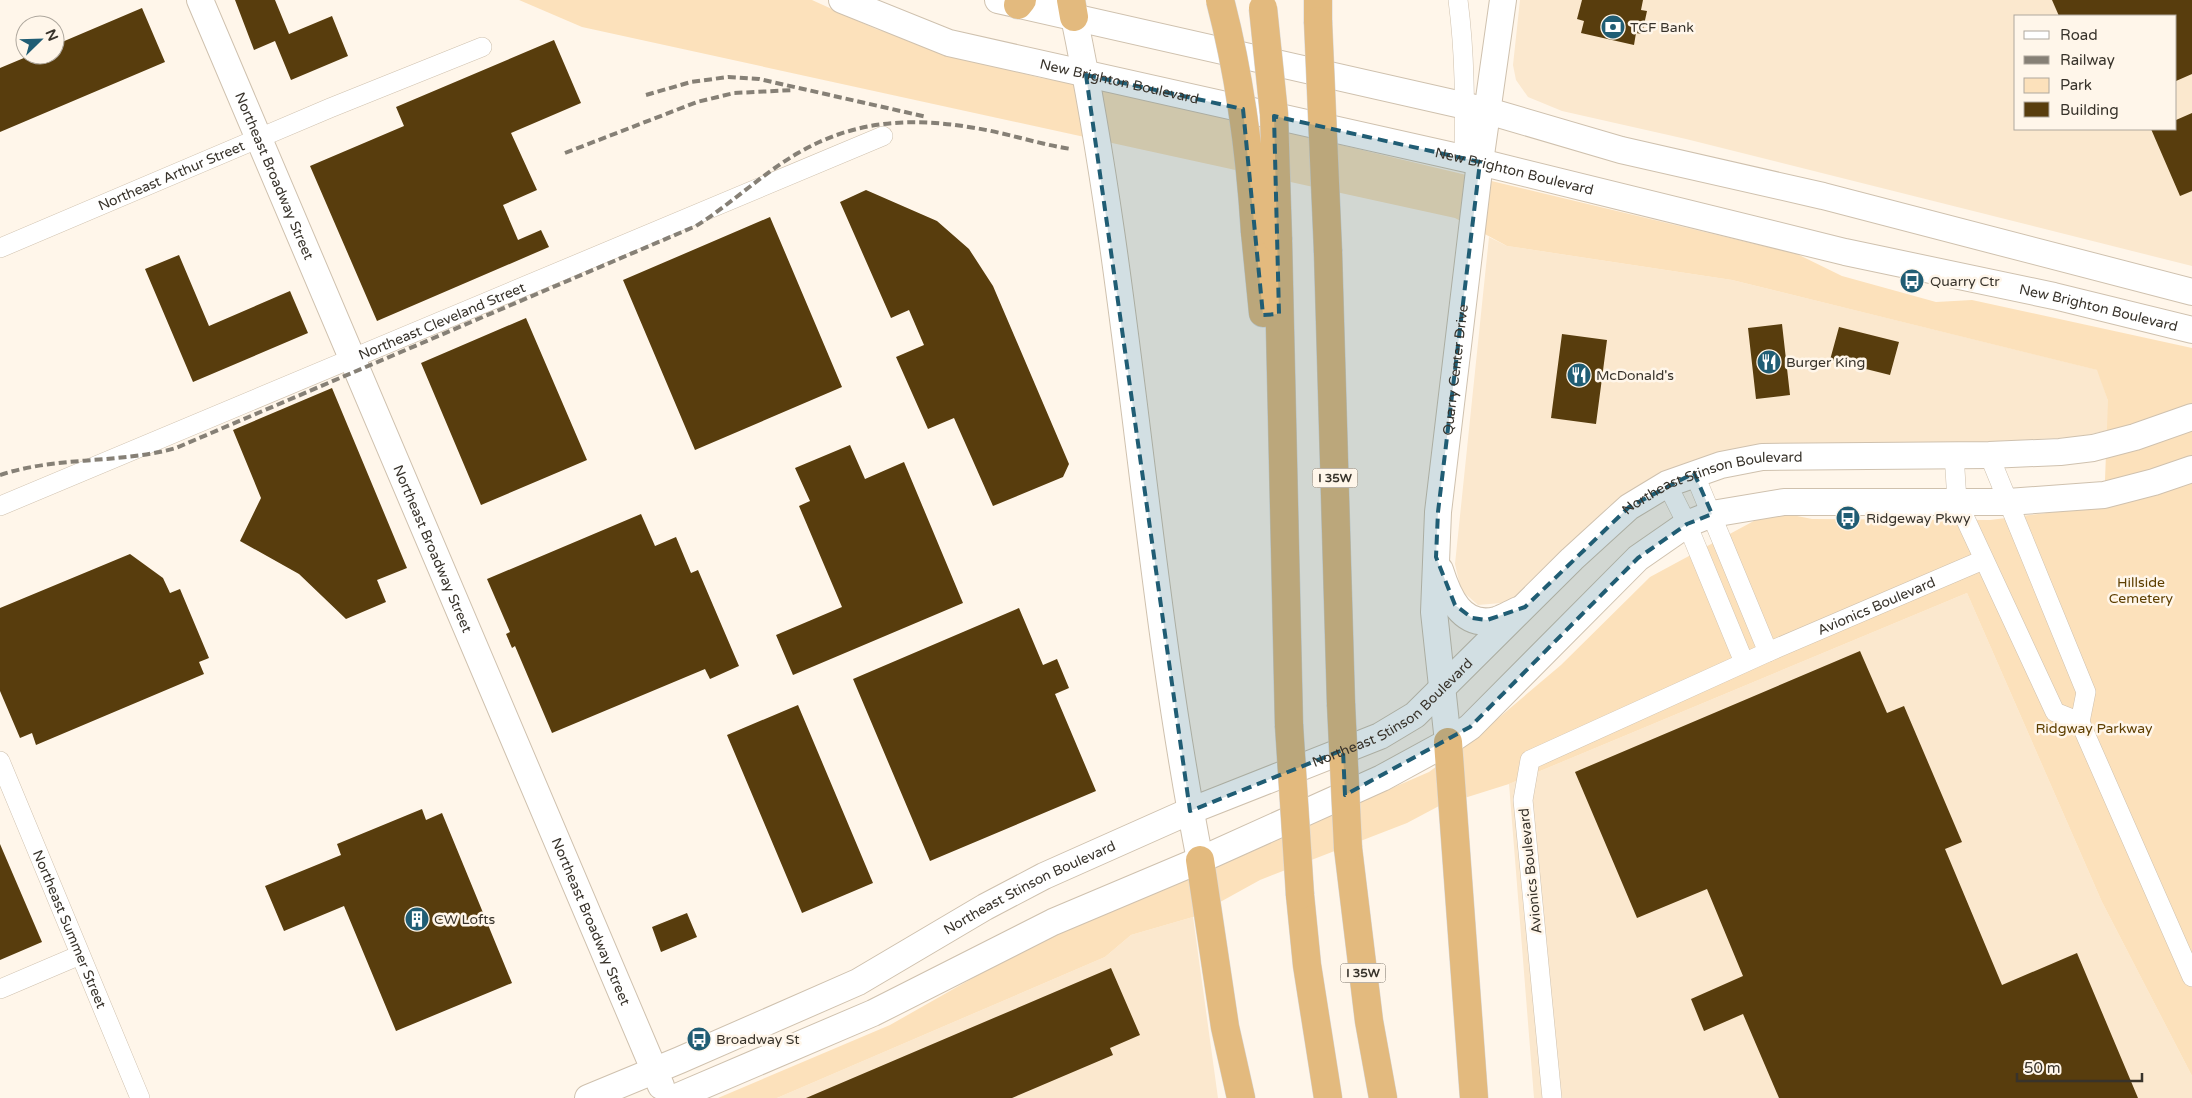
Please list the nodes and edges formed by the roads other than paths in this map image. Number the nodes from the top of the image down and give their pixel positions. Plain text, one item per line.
1 (200, 0) edge
2 (842, 0) edge
3 (1220, 0) edge
4 (1458, 0) edge
5 (1503, 0) edge
6 (1013, 2) edge
7 (1262, 4) edge
8 (1072, 9) edge
9 (1318, 10) edge
10 (482, 47) dead end
11 (1086, 75) junction
12 (1477, 109) junction
13 (883, 136) dead end
14 (259, 140) junction
15 (1472, 160) junction
16 (1267, 236) junction
17 (0, 248) edge
18 (2192, 292) edge
19 (2192, 330) edge
20 (351, 358) junction
21 (2192, 417) edge
22 (1954, 454) junction
23 (1988, 455) junction
24 (2192, 469) edge
25 (1694, 473) junction
26 (1667, 484) junction
27 (1957, 501) junction
28 (2008, 502) junction
29 (0, 506) edge
30 (1712, 514) junction
31 (1687, 524) junction
32 (1436, 557) junction
33 (1983, 560) junction
34 (1525, 607) junction
35 (1768, 652) junction
36 (1744, 662) junction
37 (1443, 690) junction
38 (2080, 722) junction
39 (1448, 742) junction
40 (0, 761) edge
41 (1190, 811) junction
42 (1200, 860) junction
43 (80, 955) junction
44 (2192, 977) edge
45 (0, 989) edge
46 (654, 1070) junction
47 (140, 1098) edge
48 (588, 1098) edge
49 (667, 1098) edge
50 (674, 1098) edge
51 (1241, 1098) edge
52 (1328, 1098) edge
53 (1383, 1098) edge
54 (1474, 1098) edge
55 (1552, 1098) edge

1 - 14 main road, Northeast Broadway Street
2 - 11 main road, New Brighton Boulevard
3 - 16 highway, bridge
4 - 12 street, Quarry Center Drive
5 - 12 main road, Quarry Center Drive
6 - 8 main road
7 - 16 highway, bridge
8 - 11 main road
8 - 12 main road
9 - 53 highway, I 35W, bridge
10 - 14 street, Northeast Arthur Street
11 - 15 main road, New Brighton Boulevard
11 - 41 main road
12 - 15 main road, Quarry Center Drive
12 - 18 main road
13 - 20 street, Northeast Cleveland Street
14 - 17 street, Northeast Arthur Street
14 - 20 main road, Northeast Broadway Street
15 - 19 main road, New Brighton Boulevard
15 - 32 main road, Quarry Center Drive
16 - 52 highway, bridge
20 - 29 street, Northeast Cleveland Street
20 - 46 main road, Northeast Broadway Street
21 - 23 main road, Northeast Stinson Boulevard
22 - 23 main road, Northeast Stinson Boulevard
22 - 25 main road, Northeast Stinson Boulevard
22 - 27 street
23 - 28 street
24 - 28 main road, Northeast Stinson Boulevard
25 - 26 main road, Northeast Stinson Boulevard
25 - 30 street
26 - 31 street
26 - 34 main road, Northeast Stinson Boulevard
27 - 28 main road, Northeast Stinson Boulevard
27 - 30 main road, Northeast Stinson Boulevard
27 - 33 street
28 - 38 street
30 - 31 main road, Northeast Stinson Boulevard
30 - 35 street
31 - 36 street
31 - 39 main road, Northeast Stinson Boulevard
32 - 34 main road
32 - 37 main road, Quarry Center Drive
33 - 35 street, Avionics Boulevard
33 - 38 street
34 - 37 main road, Northeast Stinson Boulevard
35 - 36 street, Avionics Boulevard
36 - 55 street, Avionics Boulevard
37 - 39 main road, Quarry Center Drive
37 - 41 main road, Northeast Stinson Boulevard
38 - 44 street
39 - 42 main road, Northeast Stinson Boulevard
39 - 54 highway
40 - 43 street, Northeast Summer Street
41 - 42 main road
41 - 46 main road, Northeast Stinson Boulevard
42 - 50 main road, Northeast Stinson Boulevard
42 - 51 highway
43 - 45 street
43 - 47 street, Northeast Summer Street
46 - 48 main road, Northeast Stinson Boulevard
46 - 49 main road, Northeast Broadway Street

